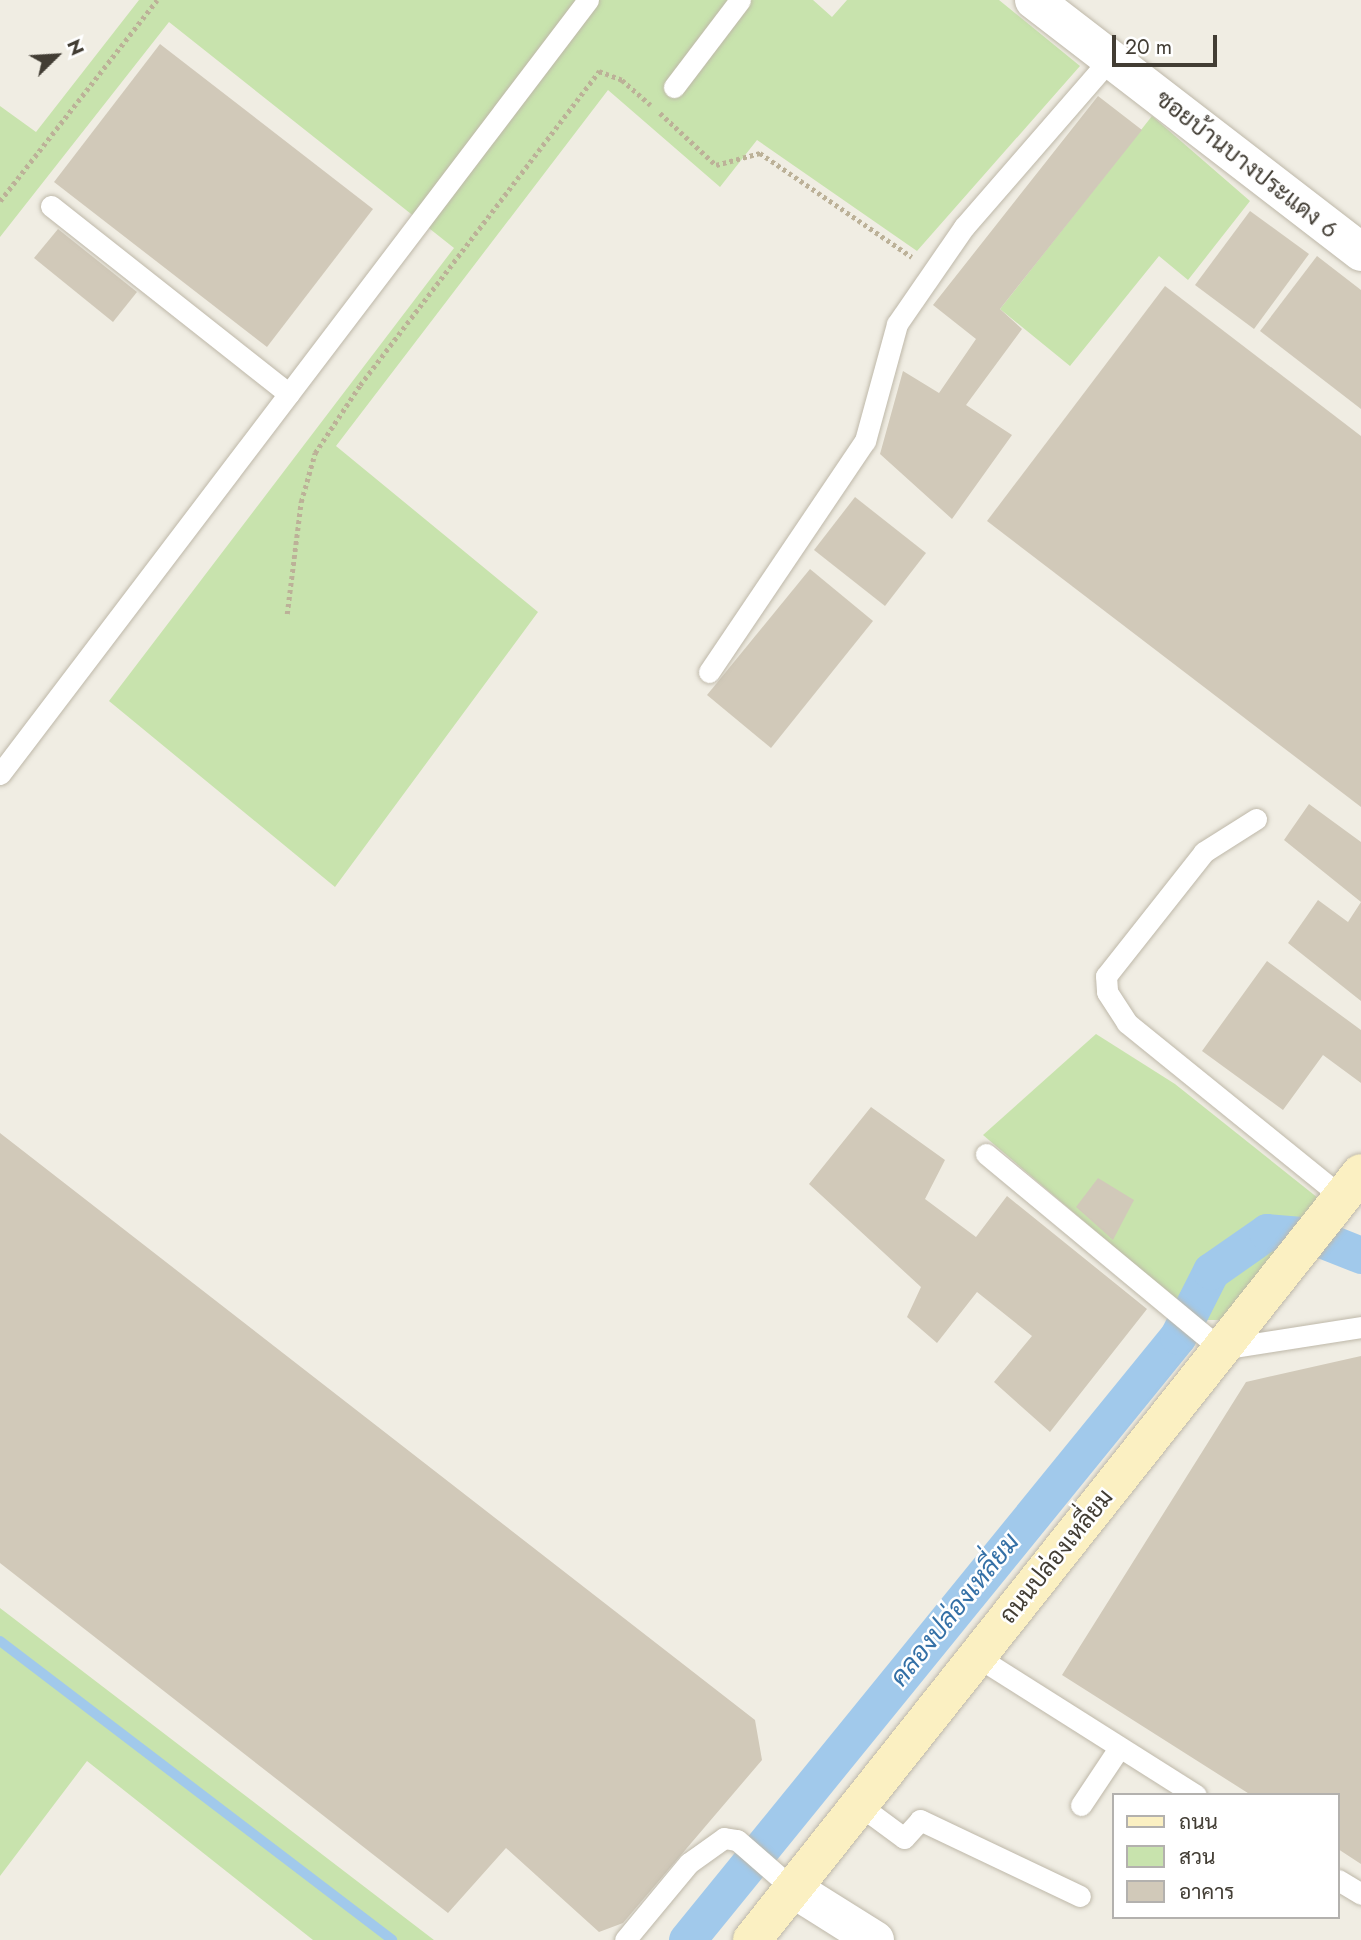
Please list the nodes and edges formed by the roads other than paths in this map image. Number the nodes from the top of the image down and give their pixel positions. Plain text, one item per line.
1 (588, 0) edge
2 (740, 0) edge
3 (1034, 0) edge
4 (1110, 59) junction
5 (674, 87) dead end
6 (51, 206) dead end
7 (1361, 251) edge
8 (289, 394) junction
9 (709, 672) dead end
10 (0, 774) edge
11 (1256, 819) dead end
12 (986, 1154) dead end
13 (1344, 1195) edge
14 (1361, 1327) edge
15 (1209, 1339) junction
16 (976, 1656) junction
17 (1119, 1748) junction
18 (1193, 1793) edge
19 (858, 1804) junction
20 (1081, 1805) dead end
21 (779, 1876) junction
22 (1340, 1881) edge
23 (1361, 1894) edge
24 (1080, 1896) dead end
25 (625, 1940) edge
26 (752, 1940) edge
27 (875, 1940) edge

1 - 8 lane
2 - 5 lane
3 - 4 street, ซอยบ้านบางประแดง 6
4 - 7 street, ซอยบ้านบางประแดง 6
4 - 9 lane
6 - 8 lane
8 - 10 lane
11 - 13 lane
12 - 15 lane
13 - 15 street, ถนนปล่องเหลี่ยม
14 - 15 lane
15 - 16 street, ถนนปล่องเหลี่ยม
16 - 17 lane
16 - 19 street, ถนนปล่องเหลี่ยม
17 - 18 lane
17 - 20 lane
19 - 21 street, ถนนปล่องเหลี่ยม
19 - 24 lane
21 - 25 lane
21 - 26 street, ถนนปล่องเหลี่ยม
21 - 27 street
22 - 23 lane

